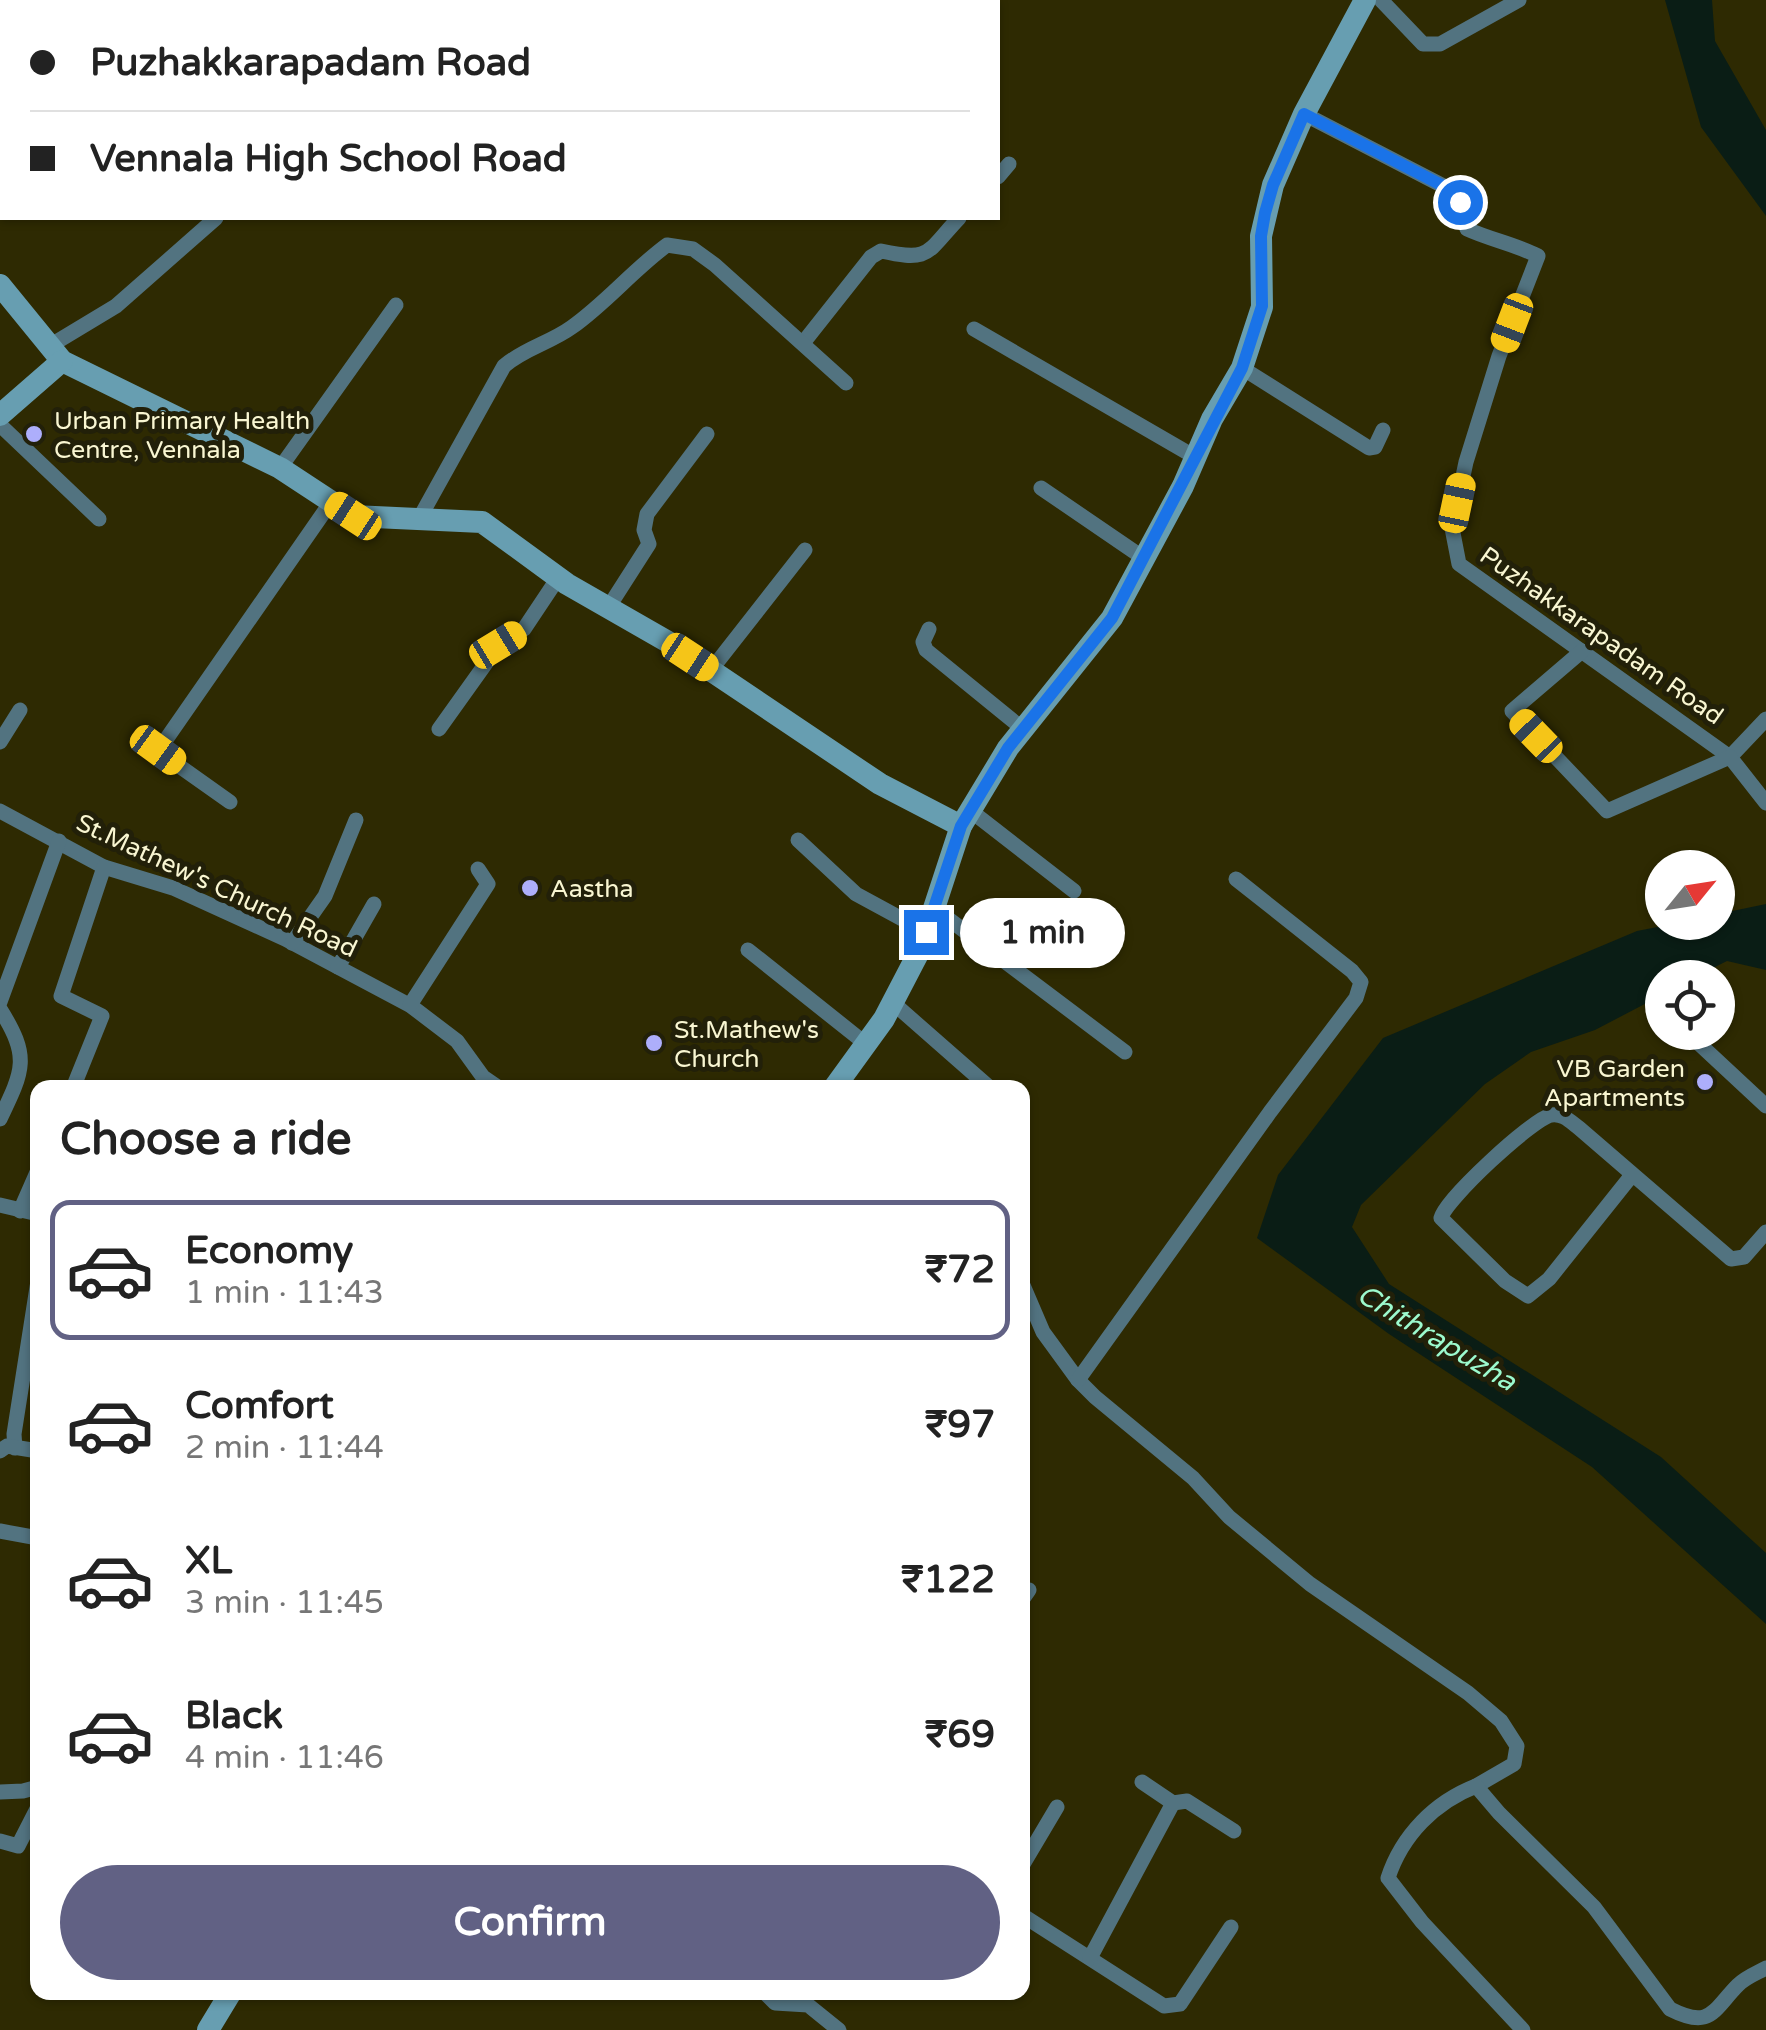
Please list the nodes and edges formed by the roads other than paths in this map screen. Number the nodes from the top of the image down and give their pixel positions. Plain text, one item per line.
1 (1365, 0) edge
2 (1381, 0) edge
3 (1518, 0) edge
4 (1304, 114) junction
5 (211, 220) edge
6 (957, 220) edge
7 (0, 285) edge
8 (396, 306) dead end
9 (974, 330) dead end
10 (803, 344) junction
11 (55, 354) junction
12 (1242, 368) junction
13 (846, 383) dead end
14 (0, 415) edge
15 (0, 424) edge
16 (1383, 430) dead end
17 (707, 434) dead end
18 (1195, 458) junction
19 (280, 468) junction
20 (1041, 488) dead end
21 (331, 502) junction
22 (99, 519) dead end
23 (418, 520) junction
24 (805, 550) dead end
25 (1142, 557) junction
26 (558, 578) junction
27 (608, 608) junction
28 (928, 628) dead end
29 (1582, 651) junction
30 (711, 670) junction
31 (20, 710) dead end
32 (1766, 720) edge
33 (439, 729) dead end
34 (1023, 729) junction
35 (0, 742) edge
36 (1730, 757) junction
37 (230, 802) dead end
38 (1766, 804) edge
39 (0, 811) edge
40 (966, 818) junction
41 (356, 820) dead end
42 (798, 840) dead end
43 (60, 841) junction
44 (104, 868) junction
45 (478, 869) dead end
46 (1236, 879) dead end
47 (1074, 891) dead end
48 (374, 904) dead end
49 (934, 908) junction
50 (926, 932) junction
51 (292, 942) junction
52 (748, 950) dead end
53 (338, 967) junction
54 (892, 1002) junction
55 (410, 1005) junction
56 (0, 1006) edge
57 (866, 1044) junction
58 (1706, 1050) edge
59 (1125, 1052) dead end
60 (76, 1080) edge
61 (487, 1080) edge
62 (840, 1080) edge
63 (981, 1080) edge
64 (1766, 1106) edge
65 (0, 1118) edge
66 (1632, 1176) junction
67 (30, 1188) edge
68 (0, 1205) edge
69 (20, 1211) junction
70 (30, 1213) edge
71 (1766, 1232) edge
72 (1030, 1302) edge
73 (30, 1332) edge
74 (1078, 1380) junction
75 (8, 1450) edge
76 (0, 1531) edge
77 (30, 1537) edge
78 (1142, 1782) dead end
79 (1476, 1786) junction
80 (30, 1789) edge
81 (0, 1792) edge
82 (1172, 1804) junction
83 (1056, 1807) dead end
84 (30, 1823) edge
85 (1234, 1831) dead end
86 (0, 1841) edge
87 (1030, 1852) edge
88 (1030, 1919) edge
89 (1231, 1927) dead end
90 (1090, 1958) junction
91 (1766, 1968) edge
92 (226, 2000) edge
93 (789, 2000) edge
94 (208, 2030) edge
95 (839, 2030) edge
96 (1523, 2030) edge

1 - 4 main road
2 - 3 street
4 - 12 main road
4 - 29 street, Puzhakkarapadam Road
5 - 11 street
6 - 10 street
7 - 11 main road
8 - 19 street
9 - 18 street
10 - 13 street
10 - 23 street
11 - 14 main road
11 - 19 main road
12 - 16 street
12 - 18 main road
15 - 22 street
17 - 27 street
18 - 25 main road
19 - 21 main road
20 - 25 street
21 - 23 main road
21 - 37 street
23 - 26 main road
24 - 30 street
25 - 34 main road
26 - 27 main road
26 - 33 street
27 - 30 main road
28 - 34 street
29 - 36 street, Puzhakkarapadam Road
29 - 36 street
30 - 40 main road
31 - 35 street
32 - 36 street, Puzhakkarapadam Road
34 - 40 main road
36 - 38 street
39 - 43 street, St.Mathew's Church Road
40 - 47 street
40 - 49 main road
41 - 51 street
42 - 50 street
43 - 44 street, St.Mathew's Church Road
43 - 56 street
44 - 51 street, St.Mathew's Church Road
44 - 60 street
45 - 55 street
46 - 74 street
48 - 53 street
49 - 50 main road
49 - 59 street
50 - 54 main road
51 - 53 street, St.Mathew's Church Road
52 - 57 street
53 - 55 street, St.Mathew's Church Road
54 - 57 main road
54 - 63 street
55 - 61 street, St.Mathew's Church Road
56 - 65 street
57 - 62 main road
58 - 64 street
66 - 66 street
66 - 71 street
67 - 69 street
68 - 69 street
69 - 70 street
72 - 74 street
73 - 75 street
74 - 79 street
76 - 77 street
78 - 82 street
79 - 91 street
79 - 96 street
80 - 81 street
82 - 85 street
82 - 90 street
83 - 87 street
84 - 86 street
88 - 90 street
89 - 90 street
92 - 94 main road
93 - 95 street

